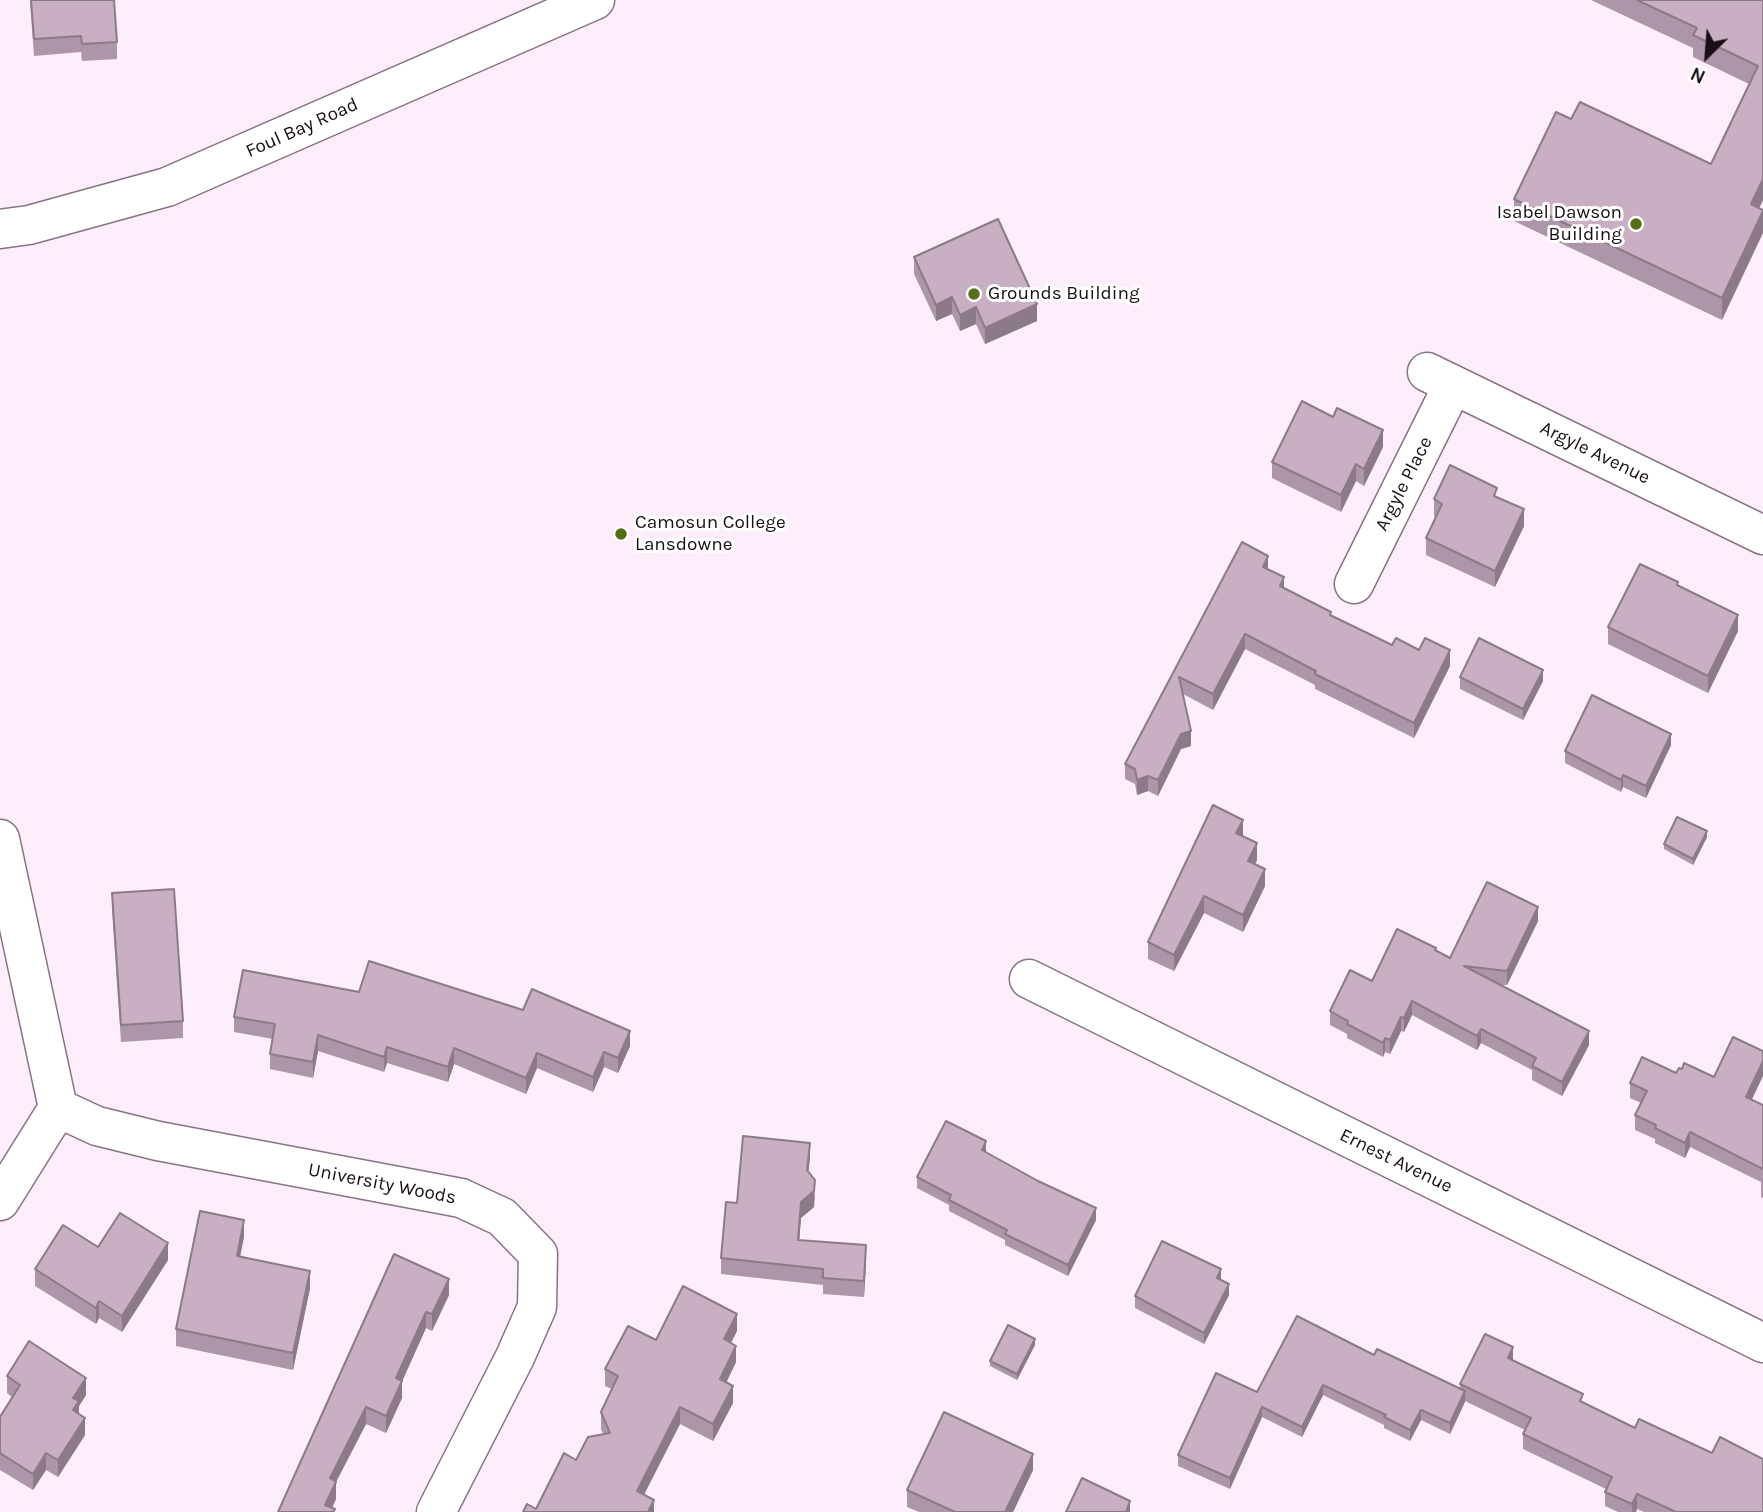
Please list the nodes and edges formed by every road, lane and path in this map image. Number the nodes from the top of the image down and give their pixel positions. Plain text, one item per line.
1 (595, 0) edge
2 (0, 229) edge
3 (1440, 379) joint
4 (1763, 535) edge
5 (1354, 584) dead end
6 (0, 839) edge
7 (1029, 979) dead end
8 (58, 1108) junction
9 (0, 1200) edge
10 (1763, 1343) edge
11 (436, 1512) edge

1 - 2 street, Foul Bay Road
3 - 4 street, Argyle Avenue
3 - 5 street, Argyle Place
6 - 8 street
7 - 10 street, Ernest Avenue
8 - 9 street
8 - 11 street, University Woods

